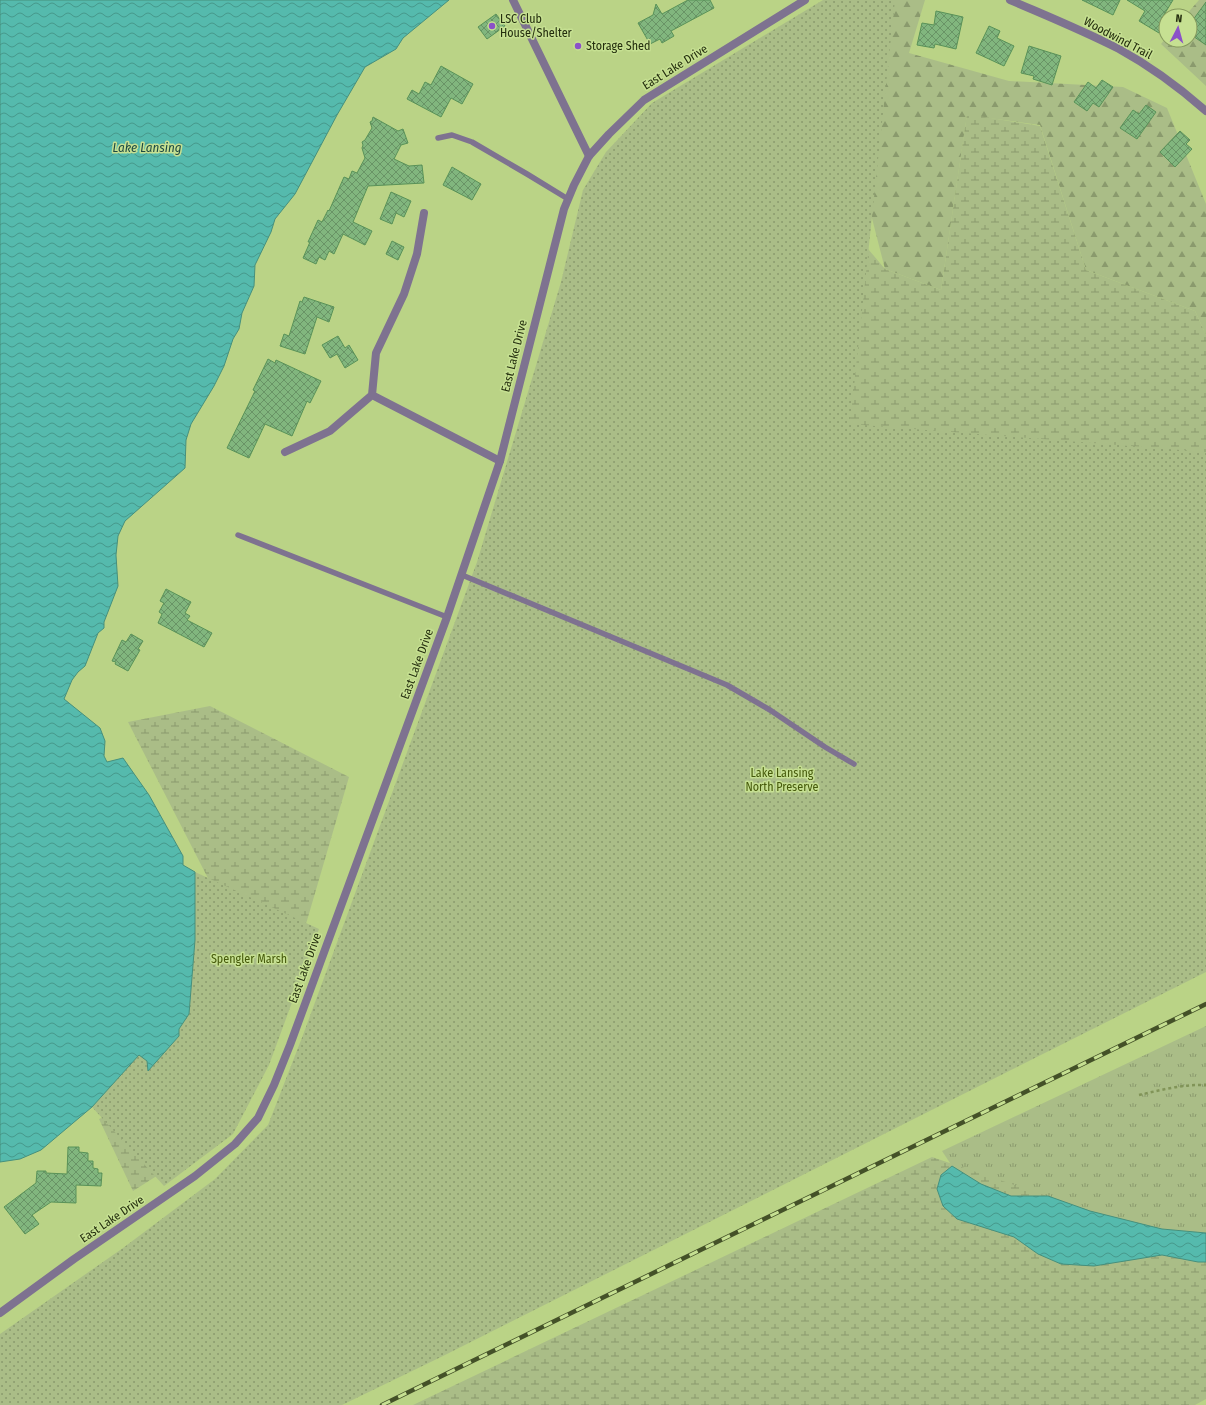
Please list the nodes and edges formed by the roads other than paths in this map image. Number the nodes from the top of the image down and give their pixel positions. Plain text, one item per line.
1 (513, 0) edge
2 (805, 0) edge
3 (1010, 0) edge
4 (1206, 111) edge
5 (438, 138) dead end
6 (588, 156) junction
7 (568, 199) junction
8 (424, 213) dead end
9 (372, 395) junction
10 (285, 452) dead end
11 (500, 461) junction
12 (238, 536) dead end
13 (462, 575) junction
14 (447, 617) junction
15 (854, 764) dead end
16 (0, 1313) edge

1 - 6 street
2 - 6 street, East Lake Drive
3 - 4 street, Woodwind Trail
5 - 7 lane
6 - 7 street, East Lake Drive
7 - 11 street, East Lake Drive
8 - 9 street
9 - 10 street
9 - 11 street
11 - 13 street, East Lake Drive
12 - 14 lane
13 - 14 street, East Lake Drive
13 - 15 lane
14 - 16 street, East Lake Drive

